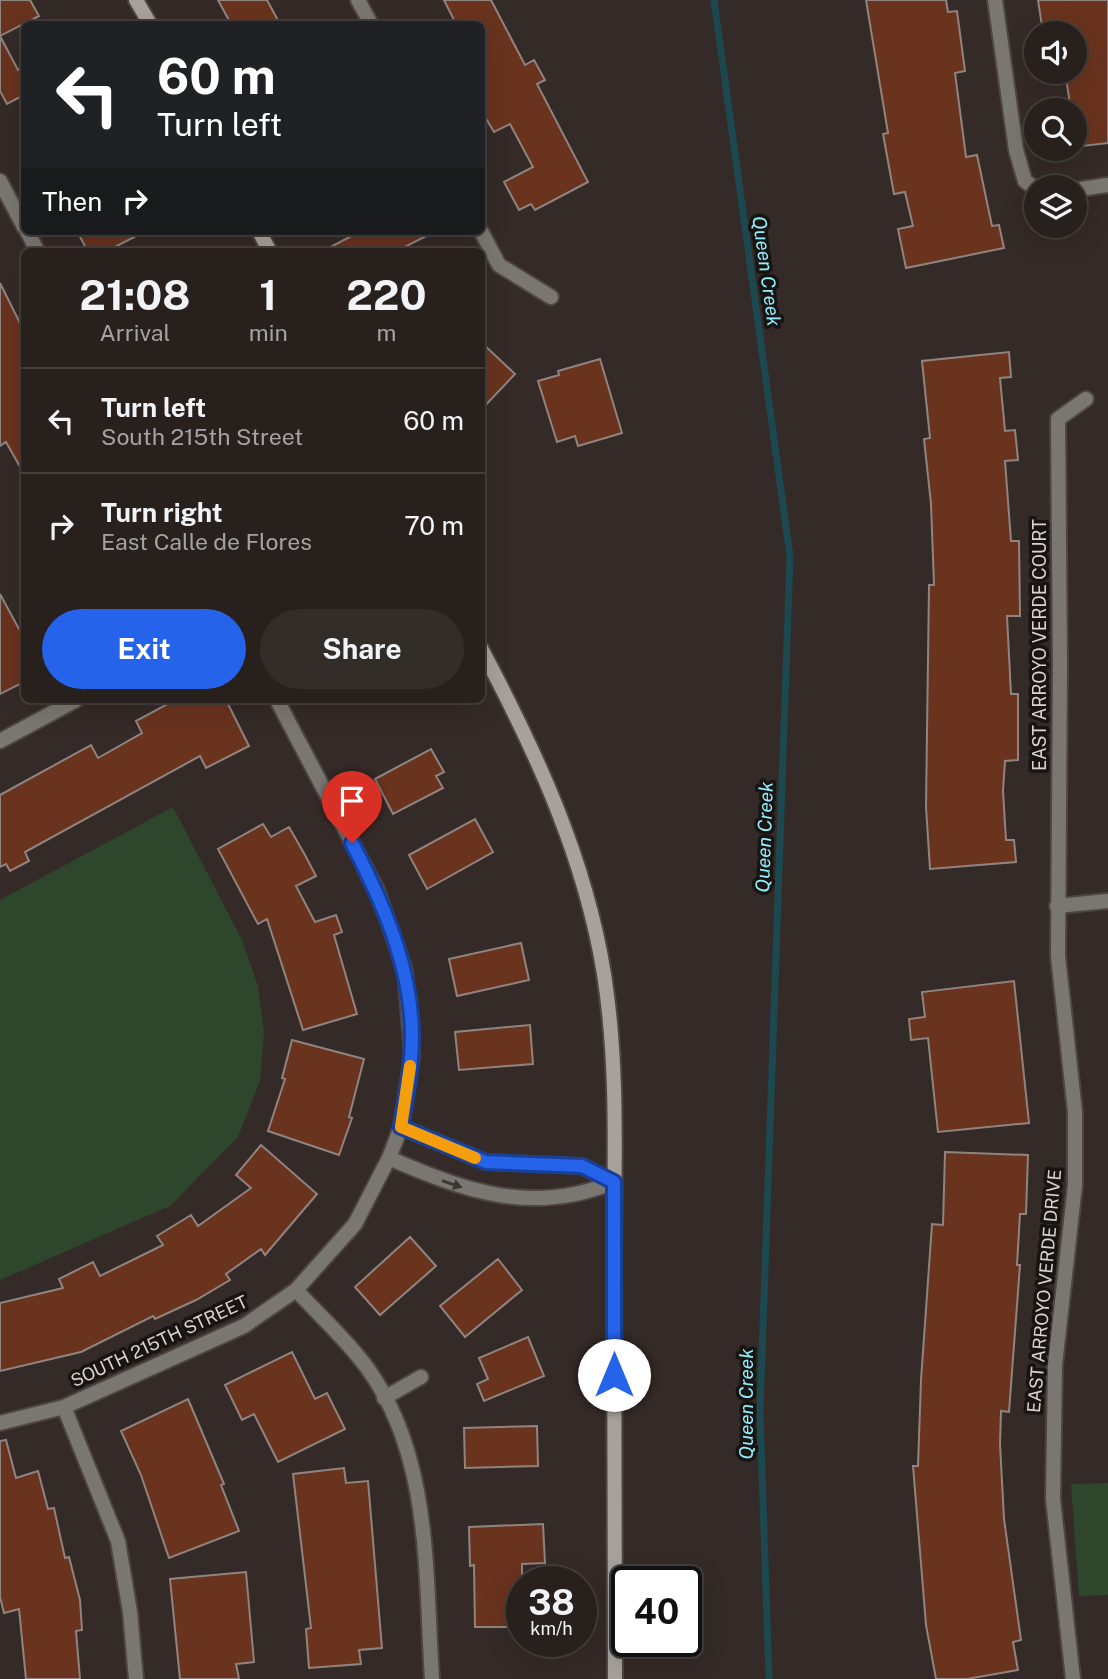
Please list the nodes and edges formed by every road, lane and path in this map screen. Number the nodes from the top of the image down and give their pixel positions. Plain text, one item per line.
1 (136, 0) edge
2 (358, 0) edge
3 (995, 0) edge
4 (147, 21) edge
5 (369, 21) edge
6 (1027, 175) edge
7 (0, 181) edge
8 (1108, 185) edge
9 (1087, 188) edge
10 (21, 220) edge
11 (483, 235) edge
12 (551, 297) dead end
13 (1086, 399) dead end
14 (485, 655) edge
15 (70, 703) edge
16 (279, 703) edge
17 (0, 741) edge
18 (1108, 901) edge
19 (1057, 906) junction
20 (401, 1127) junction
21 (389, 1158) junction
22 (614, 1182) junction
23 (296, 1290) junction
24 (421, 1377) dead end
25 (384, 1398) junction
26 (64, 1407) junction
27 (0, 1423) edge
28 (136, 1679) edge
29 (432, 1679) edge
30 (615, 1679) edge
31 (1073, 1679) edge

1 - 4 street
2 - 5 street
3 - 6 street
7 - 10 street
8 - 9 street
11 - 12 street
13 - 19 street, EAST ARROYO VERDE COURT
14 - 22 street
15 - 17 street
16 - 20 street, SOUTH 215TH STREET
18 - 19 street
19 - 31 street, EAST ARROYO VERDE DRIVE
20 - 21 street, SOUTH 215TH STREET
20 - 22 street
21 -> 22 street
21 - 23 street, SOUTH 215TH STREET
22 - 30 street
23 - 25 street
23 - 26 street, SOUTH 215TH STREET
24 - 25 street
25 - 29 street
26 - 27 street, SOUTH 215TH STREET
26 - 28 street

